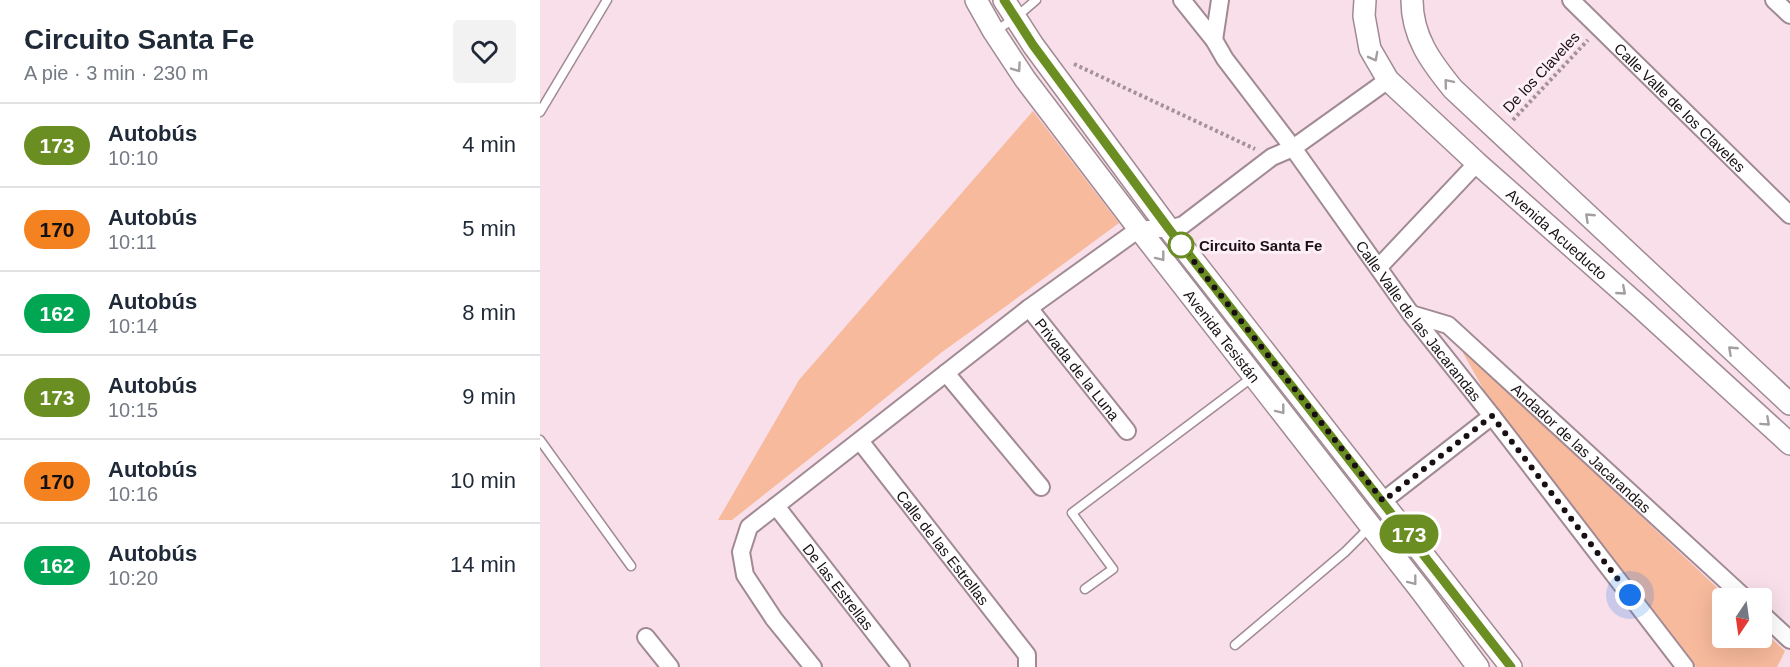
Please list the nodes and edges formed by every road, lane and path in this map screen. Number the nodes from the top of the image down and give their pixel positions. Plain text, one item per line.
1 (607, 0) edge
2 (976, 0) edge
3 (1036, 0) edge
4 (1182, 0) edge
5 (1220, 0) edge
6 (1365, 0) edge
7 (1412, 0) edge
8 (1571, 0) edge
9 (1774, 0) edge
10 (1010, 9) edge
11 (1790, 15) edge
12 (1599, 27) junction
13 (994, 32) junction
14 (1214, 40) junction
15 (1070, 63) dead end
16 (1388, 80) junction
17 (540, 111) edge
18 (1500, 134) junction
19 (1293, 148) junction
20 (1272, 157) junction
21 (1477, 163) junction
22 (1790, 215) edge
23 (1169, 229) junction
24 (1139, 230) junction
25 (1379, 267) junction
26 (1029, 308) junction
27 (1411, 314) junction
28 (946, 373) junction
29 (1254, 376) junction
30 (1790, 404) edge
31 (1492, 416) junction
32 (1127, 431) dead end
33 (540, 440) edge
34 (860, 441) junction
35 (1790, 444) edge
36 (1041, 487) dead end
37 (1383, 501) junction
38 (776, 506) junction
39 (1371, 526) junction
40 (631, 566) dead end
41 (1734, 588) edge
42 (1084, 589) dead end
43 (1772, 624) edge
44 (646, 637) dead end
45 (1790, 640) edge
46 (1235, 645) dead end
47 (1027, 661) edge
48 (670, 667) edge
49 (813, 667) edge
50 (901, 667) edge
51 (1478, 667) edge
52 (1511, 667) edge
53 (1685, 667) edge

1 - 17 lane
2 - 13 street, Avenida Tesistán
3 - 10 lane
4 - 14 street, Calle Valle de las Jacarandas
5 - 14 street
6 -> 16 street, Avenida Acueducto
18 -> 7 street
8 - 12 street, Calle Valle de los Claveles
9 - 11 street
10 - 13 lane
10 - 23 street, Avenida Tesistán
12 - 18 path, De los Claveles
12 - 22 street, Calle Valle de los Claveles
13 -> 24 street, Avenida Tesistán
14 - 19 street, Calle Valle de las Jacarandas
15 - 20 path
16 - 19 street
16 - 21 street, Avenida Acueducto
30 -> 18 street
19 - 20 street
19 - 25 street, Calle Valle de las Jacarandas
20 - 23 street
21 - 25 street
21 -> 35 street, Avenida Acueducto
23 - 24 street
23 - 37 street, Avenida Tesistán
24 - 26 street
24 -> 29 street, Avenida Tesistán
25 - 27 street, Calle Valle de las Jacarandas
26 - 28 street
26 - 32 street, Privada de la Luna
27 - 31 street, Calle Valle de las Jacarandas
27 - 41 street, Andador de las Jacarandas
28 - 34 street
28 - 36 street
29 -> 39 street, Avenida Tesistán
29 - 42 lane
31 - 37 street
31 - 53 street, Calle Valle de las Jacarandas
33 - 40 lane
34 - 38 street
34 - 47 street, Calle de las Estrellas
37 - 52 street, Avenida Tesistán
38 - 49 street
38 - 50 street, De las Estrellas
39 - 46 lane
39 -> 51 street, Avenida Tesistán
43 - 45 street
44 - 48 street

